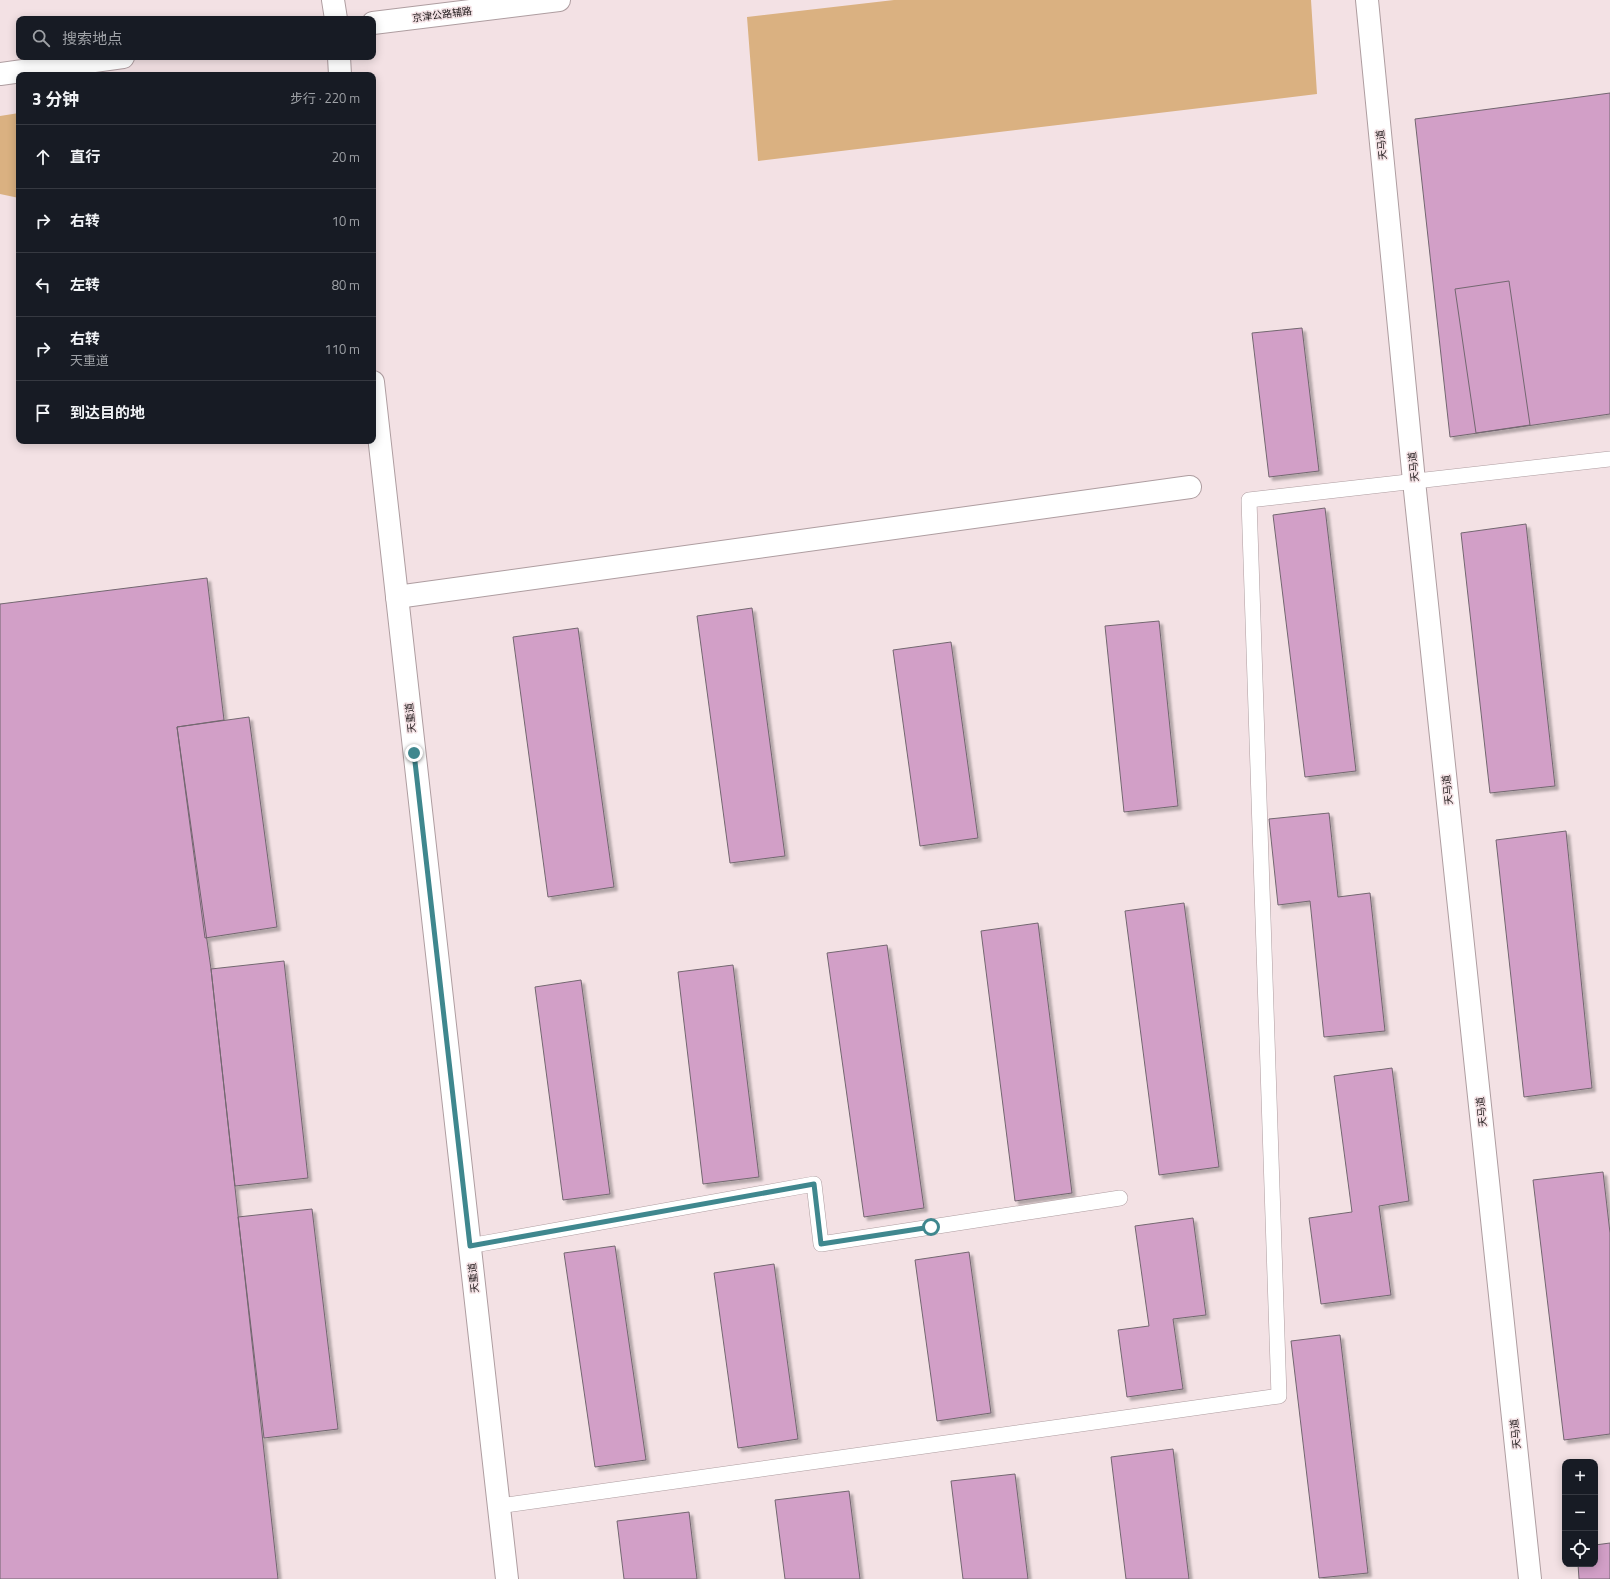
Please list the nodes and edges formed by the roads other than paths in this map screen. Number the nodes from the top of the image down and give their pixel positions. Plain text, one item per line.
1 (333, 0) edge
2 (560, 0) edge
3 (1367, 0) edge
4 (336, 16) edge
5 (376, 23) edge
6 (101, 60) edge
7 (339, 60) edge
8 (340, 72) edge
9 (0, 74) edge
10 (376, 409) edge
11 (1610, 459) edge
12 (1414, 481) junction
13 (1190, 487) dead end
14 (397, 597) junction
15 (1120, 1198) dead end
16 (470, 1246) junction
17 (498, 1506) junction
18 (507, 1579) edge
19 (1530, 1579) edge

1 - 4 street
2 - 5 street, 京津公路辅路
3 - 12 street, 天马道
6 - 9 street
7 - 8 street
10 - 14 street, 天重道
11 - 12 lane
12 - 17 lane
12 - 19 street, 天马道
13 - 14 street
14 - 16 street, 天重道
15 - 16 lane
16 - 17 street, 天重道
17 - 18 street, 天重道

